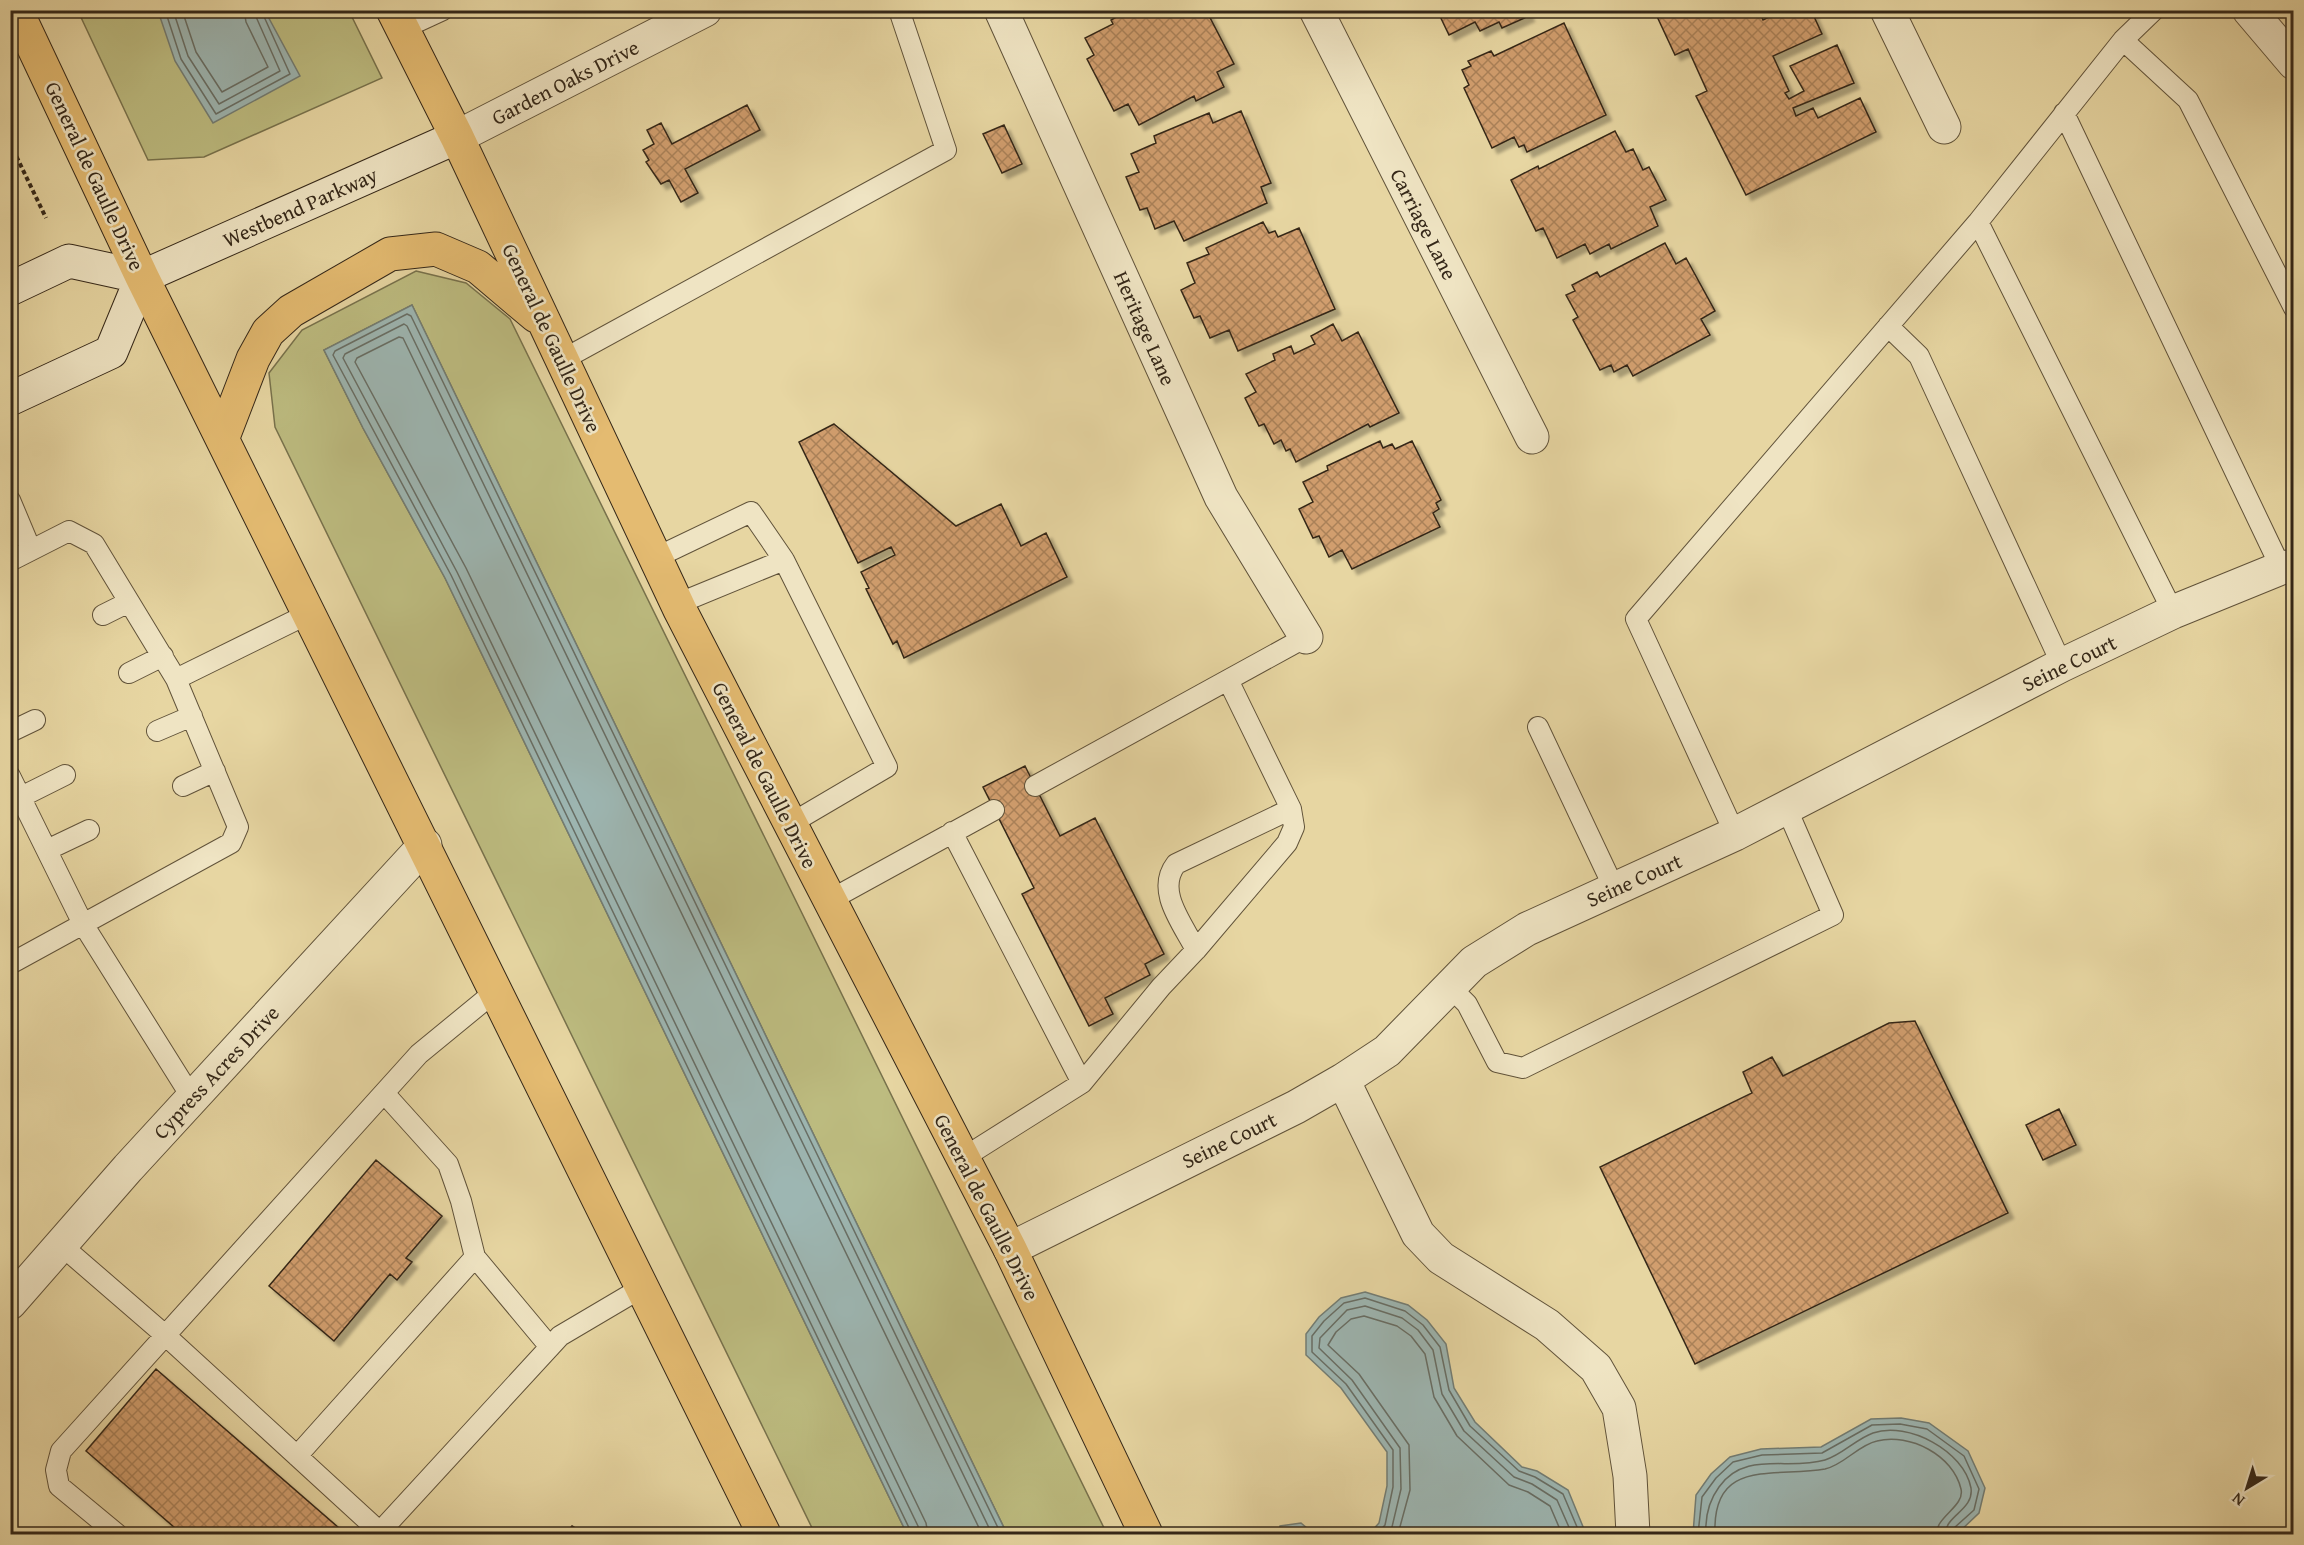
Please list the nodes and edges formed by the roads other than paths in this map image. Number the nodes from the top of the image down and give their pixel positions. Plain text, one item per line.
1 (16, 10) edge
2 (443, 10) edge
3 (705, 10) edge
4 (899, 10) edge
5 (1000, 10) edge
6 (1316, 10) edge
7 (1887, 10) edge
8 (2154, 10) edge
9 (2249, 10) edge
10 (397, 20) edge
11 (2123, 39) junction
12 (2294, 63) edge
13 (2064, 113) junction
14 (1944, 127) dead end
15 (457, 137) junction
16 (1978, 222) junction
17 (142, 277) junction
18 (10, 289) edge
19 (2294, 308) edge
20 (544, 322) junction
21 (1888, 326) junction
22 (562, 360) junction
23 (10, 399) edge
24 (223, 437) junction
25 (1532, 437) dead end
26 (10, 500) edge
27 (31, 550) junction
28 (655, 558) junction
29 (784, 560) junction
30 (10, 561) edge
31 (2287, 567) edge
32 (129, 602) junction
33 (677, 604) junction
34 (2173, 612) junction
35 (310, 613) junction
36 (103, 615) dead end
37 (1306, 637) joint
38 (163, 656) junction
39 (2062, 665) junction
40 (129, 673) dead end
41 (176, 679) junction
42 (1228, 680) junction
43 (192, 716) junction
44 (35, 720) dead end
45 (1538, 727) dead end
46 (157, 731) dead end
47 (10, 732) edge
48 (215, 771) junction
49 (10, 776) edge
50 (65, 776) dead end
51 (183, 786) dead end
52 (1035, 786) dead end
53 (21, 797) junction
54 (1786, 807) junction
55 (1291, 809) junction
56 (994, 810) dead end
57 (790, 824) junction
58 (89, 830) dead end
59 (952, 832) junction
60 (1735, 834) junction
61 (425, 844) junction
62 (47, 849) junction
63 (1614, 888) junction
64 (830, 900) junction
65 (83, 924) junction
66 (1196, 950) junction
67 (10, 964) edge
68 (1450, 987) junction
69 (497, 990) junction
70 (1343, 1080) junction
71 (1082, 1083) junction
72 (384, 1093) junction
73 (192, 1098) junction
74 (963, 1158) junction
75 (62, 1245) junction
76 (1010, 1249) junction
77 (475, 1257) junction
78 (643, 1287) junction
79 (15, 1288) edge
80 (165, 1335) junction
81 (550, 1347) junction
82 (297, 1456) junction
83 (379, 1533) edge
84 (117, 1534) edge
85 (764, 1534) edge
86 (1146, 1534) edge
87 (1633, 1534) edge

1 - 17 main road, General de Gaulle Drive
2 - 10 lane
3 - 15 street, Garden Oaks Drive
4 - 22 lane
5 - 37 street, Heritage Lane
6 - 25 street, Carriage Lane
7 - 14 street
8 - 11 lane
9 - 12 street
10 - 15 main road, General de Gaulle Drive
11 - 13 lane
11 - 19 lane
13 - 16 lane
13 - 31 lane
15 - 17 street, Westbend Parkway
15 - 20 main road, General de Gaulle Drive
16 - 21 lane
16 - 34 lane
17 - 18 street
17 - 23 street
17 - 24 main road, General de Gaulle Drive
20 - 22 main road, General de Gaulle Drive
20 - 24 main road
21 - 39 lane
21 - 60 lane
22 - 28 main road, General de Gaulle Drive
24 - 35 main road, General de Gaulle Drive
26 - 27 lane
27 - 30 lane
27 - 32 lane
28 - 29 lane
28 - 33 main road, General de Gaulle Drive
29 - 33 lane
29 - 57 lane
31 - 34 street, Seine Court
32 - 36 lane
32 - 38 lane
33 - 57 main road, General de Gaulle Drive
34 - 39 street, Seine Court
35 - 41 lane
35 - 61 main road, General de Gaulle Drive
37 - 42 lane
38 - 40 lane
38 - 41 lane
39 - 54 street, Seine Court
41 - 43 lane
42 - 52 lane
42 - 55 lane
43 - 46 lane
43 - 48 lane
44 - 47 lane
45 - 63 lane
48 - 51 lane
48 - 65 lane
49 - 53 lane
50 - 53 lane
53 - 62 lane
54 - 60 street, Seine Court
54 - 68 lane
55 - 66 lane
55 - 66 lane
56 - 59 lane
57 - 64 main road, General de Gaulle Drive
58 - 62 lane
59 - 64 lane
59 - 71 lane
60 - 63 street, Seine Court
61 - 69 main road, General de Gaulle Drive
61 - 73 street, Cypress Acres Drive
62 - 65 lane
63 - 68 street, Seine Court
64 - 74 main road, General de Gaulle Drive
65 - 67 lane
65 - 73 lane
66 - 71 lane
68 - 70 street, Seine Court
69 - 72 lane
69 - 78 main road, General de Gaulle Drive
70 - 76 street, Seine Court
70 - 87 street
71 - 74 lane
72 - 77 lane
72 - 80 lane
73 - 75 street, Cypress Acres Drive
74 - 76 main road, General de Gaulle Drive
75 - 79 street, Cypress Acres Drive
75 - 80 lane
76 - 86 main road, General de Gaulle Drive
77 - 81 lane
77 - 82 lane
78 - 81 lane
78 - 85 main road, General de Gaulle Drive
80 - 82 lane
80 - 84 lane
81 - 83 lane
82 - 83 lane

